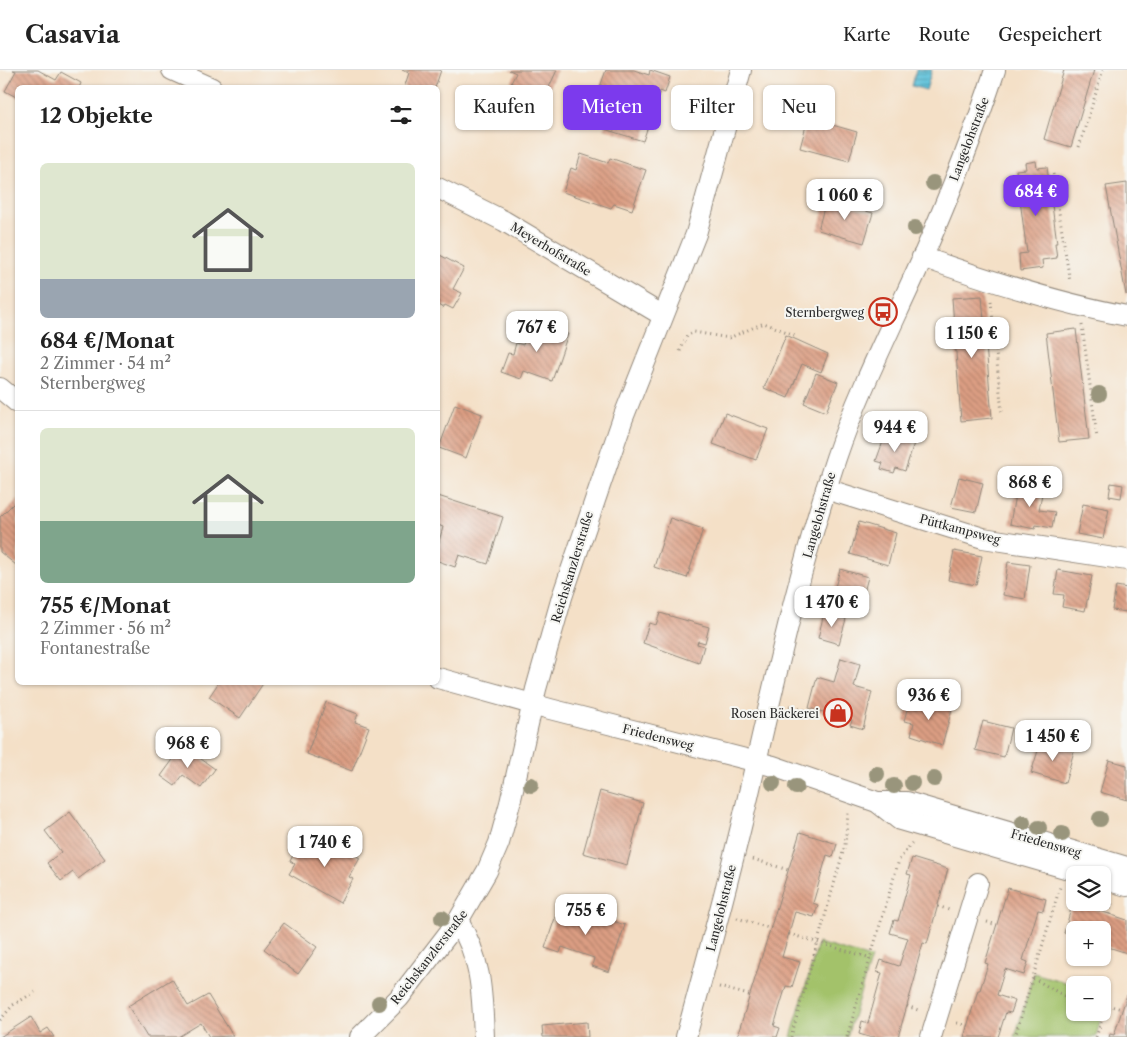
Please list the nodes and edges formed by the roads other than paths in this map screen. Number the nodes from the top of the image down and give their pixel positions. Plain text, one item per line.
1 (172, 70) edge
2 (741, 70) edge
3 (995, 70) edge
4 (205, 85) edge
5 (440, 189) edge
6 (922, 257) junction
7 (662, 315) junction
8 (1127, 316) edge
9 (0, 388) edge
10 (15, 400) edge
11 (826, 489) junction
12 (1127, 560) edge
13 (440, 679) edge
14 (532, 705) junction
15 (756, 762) junction
16 (877, 802) junction
17 (1127, 867) edge
18 (1066, 868) edge
19 (1111, 882) edge
20 (978, 883) dead end
21 (1127, 886) edge
22 (458, 922) junction
23 (360, 1037) edge
24 (484, 1037) edge
25 (686, 1037) edge
26 (931, 1037) edge

1 - 4 street
2 - 7 street, Reichskanzlerstraße
3 - 6 street, Langelohstraße
5 - 7 street, Meyerhofstraße
6 - 8 street
6 - 11 street, Langelohstraße
7 - 14 street, Reichskanzlerstraße
9 - 10 street
11 - 12 street, Püttkampsweg
11 - 15 street, Langelohstraße
13 - 14 street, Friedensweg
14 - 15 street, Friedensweg
14 - 22 street, Reichskanzlerstraße
15 - 16 street, Friedensweg
15 - 25 street, Langelohstraße
16 - 17 street, Friedensweg
16 - 18 street, Friedensweg
19 - 21 street
20 - 26 street
22 - 23 street, Reichskanzlerstraße
22 - 24 street

